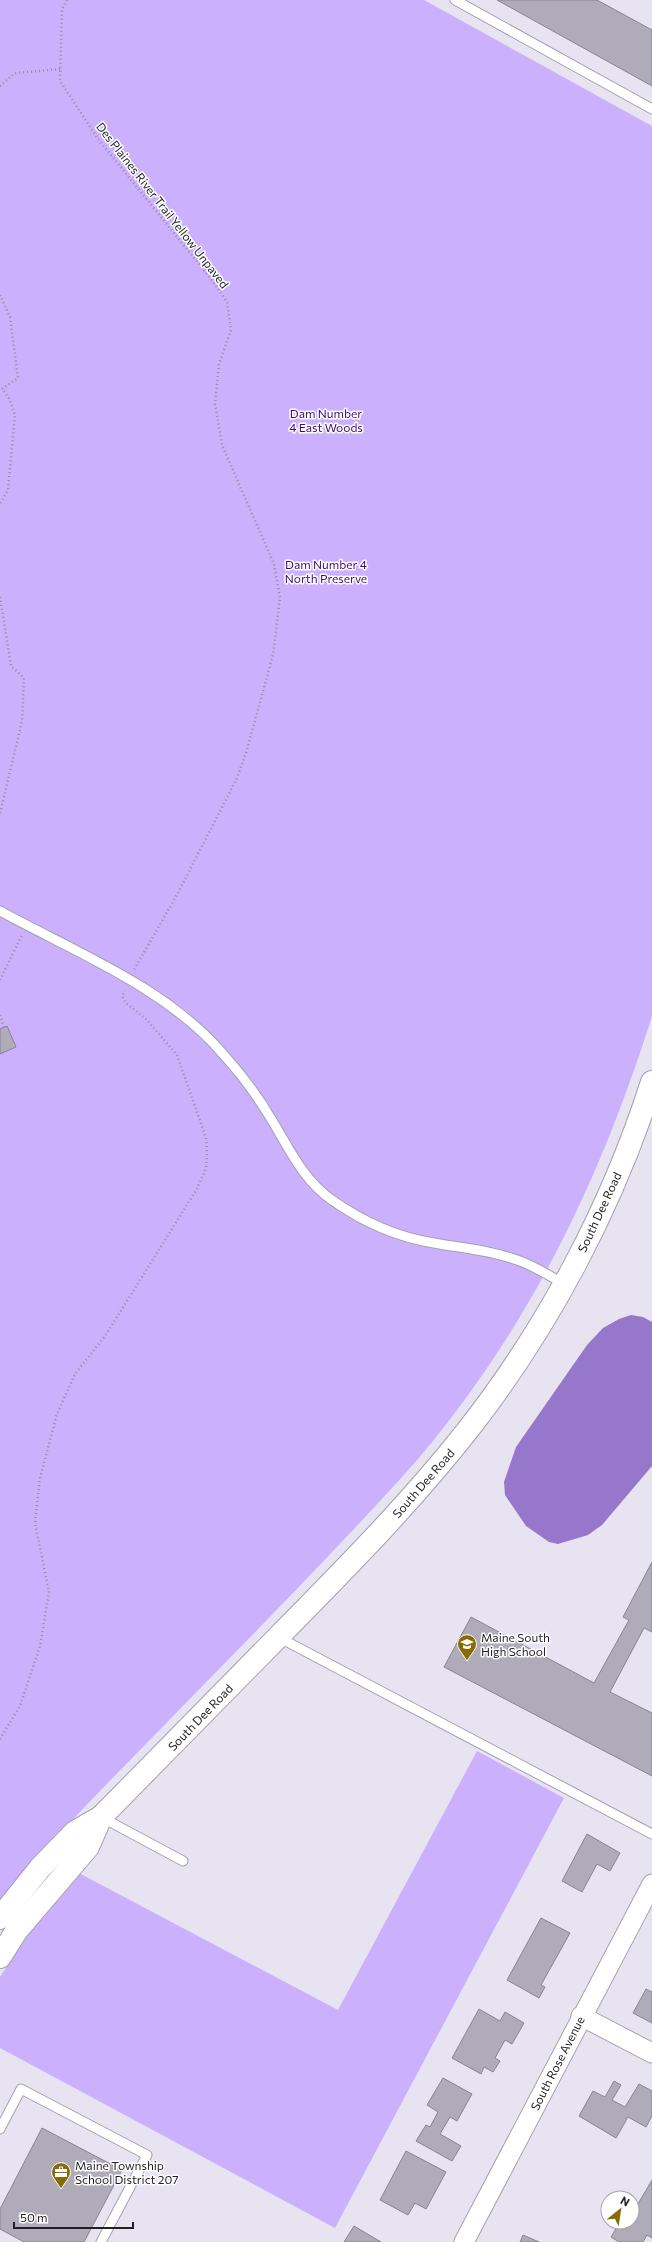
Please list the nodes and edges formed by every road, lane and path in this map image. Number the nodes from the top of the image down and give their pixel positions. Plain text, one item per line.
1 (67, 0) edge
2 (455, 0) edge
3 (61, 69) junction
4 (0, 86) edge
5 (652, 109) edge
6 (0, 295) edge
7 (0, 504) edge
8 (0, 597) edge
9 (0, 814) edge
10 (0, 911) edge
11 (26, 925) junction
12 (133, 972) dead end
13 (0, 980) edge
14 (126, 987) dead end
15 (0, 1015) edge
16 (4, 1027) dead end
17 (652, 1082) edge
18 (564, 1284) junction
19 (278, 1637) junction
20 (0, 1739) edge
21 (101, 1818) junction
22 (652, 1834) edge
23 (183, 1861) dead end
24 (652, 1884) edge
25 (0, 1918) edge
26 (0, 1958) edge
27 (581, 2016) junction
28 (652, 2053) edge
29 (0, 2129) edge
30 (101, 2242) edge
31 (464, 2242) edge

1 - 3 path, Des Plaines River Trail Yellow Unpaved
2 - 5 lane
3 - 4 path
3 - 12 path, Des Plaines River Trail Yellow Unpaved
6 - 7 path
8 - 9 path
10 - 11 lane
11 - 13 path
11 - 18 lane
14 - 20 path
15 - 16 path
17 - 18 main road, South Dee Road
18 - 19 main road, South Dee Road
19 - 21 main road, South Dee Road
19 - 22 lane
21 - 23 lane
21 - 25 main road, South Dee Road
21 - 26 main road, South Dee Road
24 - 27 street, South Rose Avenue
27 - 28 street
27 - 31 street, South Rose Avenue
29 - 30 lane

